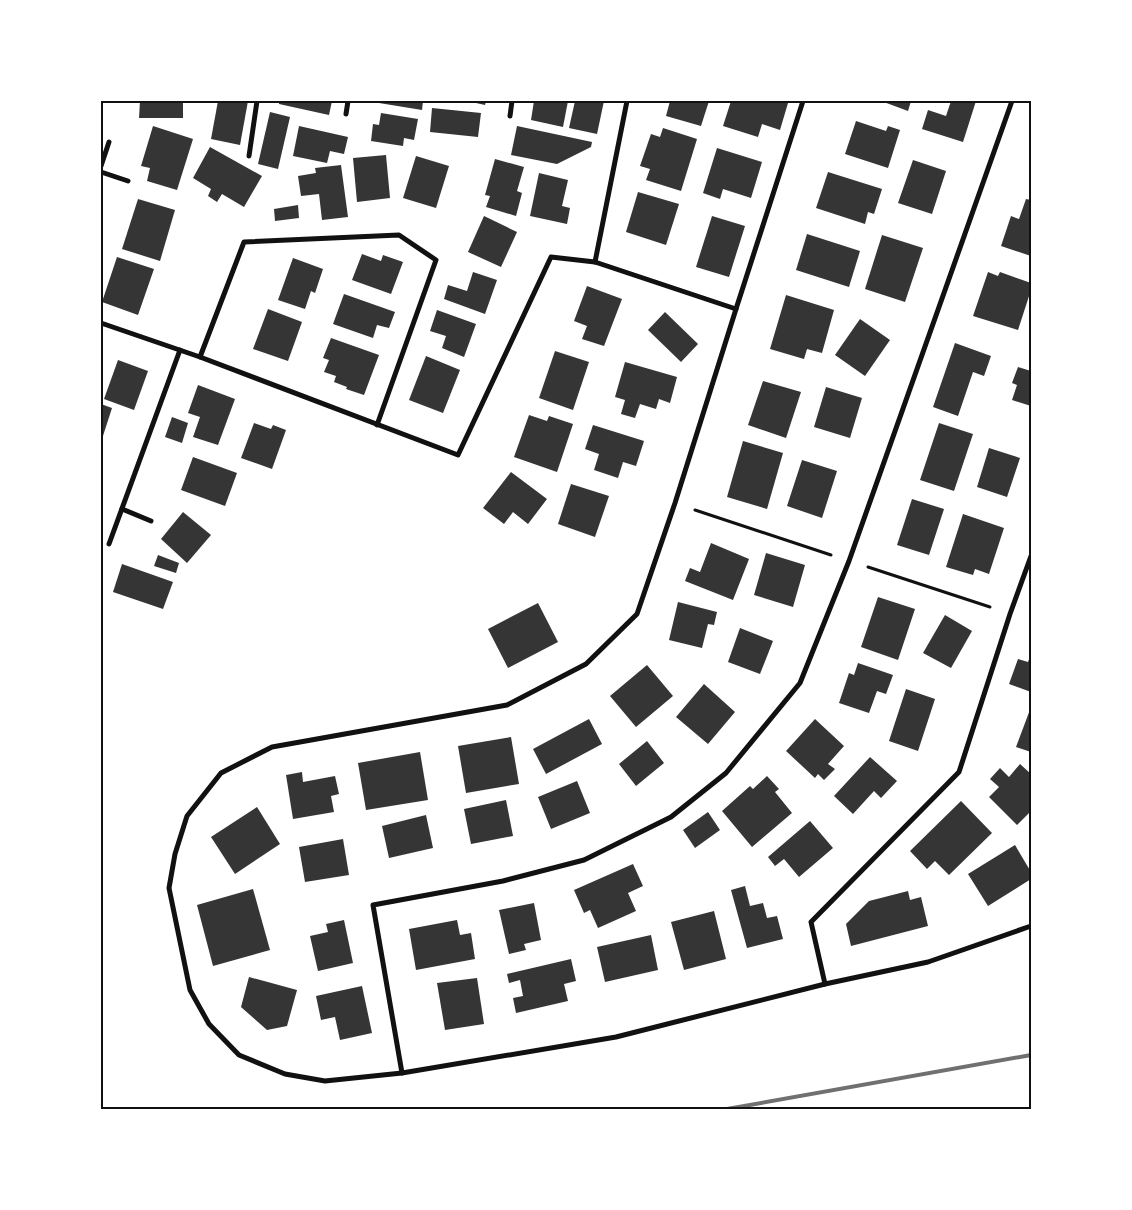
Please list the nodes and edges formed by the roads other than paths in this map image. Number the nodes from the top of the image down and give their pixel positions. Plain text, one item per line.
1 (257, 101) edge
2 (348, 101) edge
3 (512, 101) edge
4 (626, 101) edge
5 (803, 101) edge
6 (1012, 101) edge
7 (346, 114) dead end
8 (510, 116) dead end
9 (109, 142) dead end
10 (249, 156) dead end
11 (101, 166) edge
12 (101, 172) edge
13 (128, 181) dead end
14 (594, 262) junction
15 (736, 309) junction
16 (101, 323) edge
17 (180, 350) junction
18 (200, 357) junction
19 (377, 425) junction
20 (122, 509) junction
21 (151, 521) dead end
22 (109, 544) dead end
23 (1031, 556) edge
24 (1031, 926) edge
25 (825, 984) junction
26 (402, 1073) junction

1 - 10 street
2 - 7 street
3 - 8 street
4 - 14 street
5 - 15 street
6 - 26 street
9 - 11 street
12 - 13 street
14 - 15 street
14 - 19 street
15 - 26 street
16 - 17 street
17 - 18 street
17 - 20 street
18 - 19 street
18 - 19 street
20 - 21 street
20 - 22 street
23 - 25 street
24 - 25 street
25 - 26 street

